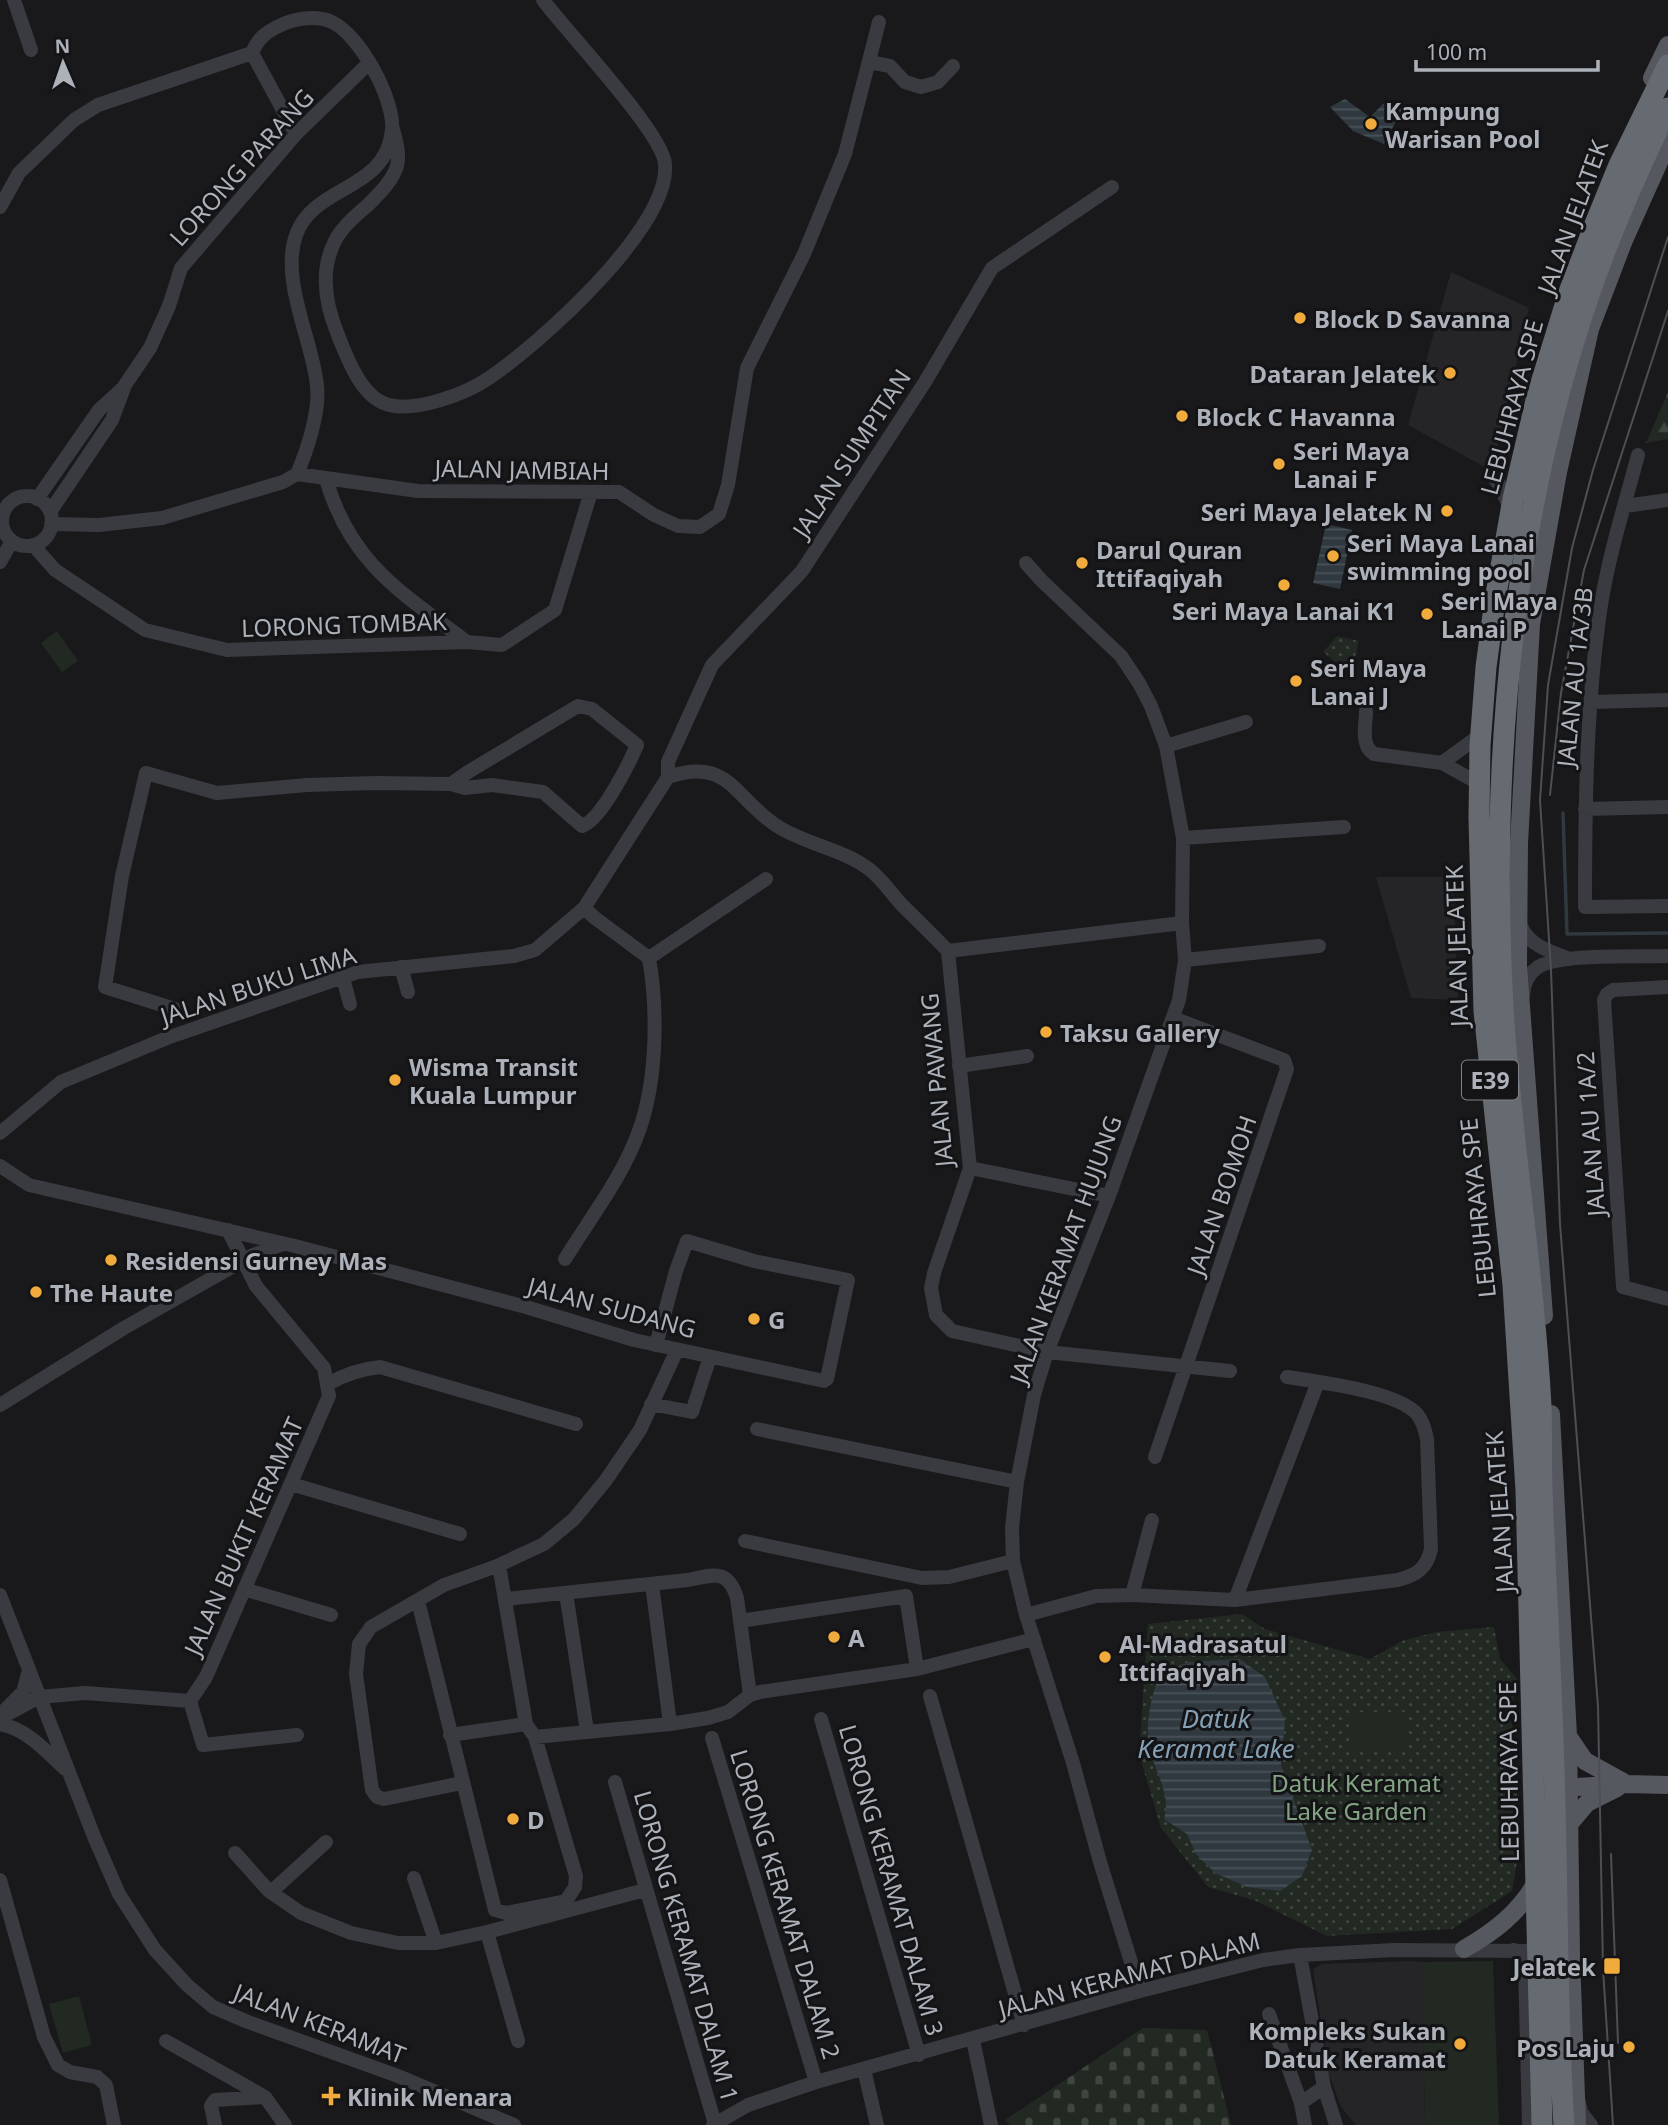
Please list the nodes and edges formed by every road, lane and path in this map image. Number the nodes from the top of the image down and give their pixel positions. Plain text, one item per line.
1 (15, 0) edge
2 (542, 0) edge
3 (879, 22) dead end
4 (1668, 45) edge
5 (31, 50) dead end
6 (252, 53) junction
7 (869, 62) junction
8 (369, 63) junction
9 (1668, 65) edge
10 (953, 66) dead end
11 (1668, 108) edge
12 (393, 129) junction
13 (296, 134) junction
14 (1668, 142) edge
15 (1112, 187) dead end
16 (0, 207) edge
17 (125, 386) junction
18 (1638, 455) dead end
19 (1520, 470) junction
20 (297, 474) junction
21 (326, 479) junction
22 (591, 492) junction
23 (37, 499) junction
24 (1668, 500) edge
25 (1625, 506) junction
26 (2, 509) edge
27 (1512, 514) junction
28 (50, 518) junction
29 (12, 541) junction
30 (33, 545) junction
31 (0, 562) edge
32 (1026, 563) dead end
33 (467, 642) junction
34 (1668, 701) edge
35 (1590, 702) junction
36 (1366, 711) dead end
37 (1246, 722) dead end
38 (1479, 736) junction
39 (1166, 746) junction
40 (1437, 762) junction
41 (668, 776) junction
42 (1476, 782) junction
43 (452, 785) junction
44 (1668, 807) edge
45 (1585, 809) junction
46 (1344, 827) dead end
47 (1183, 838) junction
48 (766, 879) dead end
49 (1516, 905) junction
50 (1668, 906) edge
51 (584, 908) junction
52 (1182, 923) junction
53 (1319, 946) dead end
54 (948, 951) junction
55 (1668, 956) edge
56 (649, 958) junction
57 (1570, 959) junction
58 (1185, 960) junction
59 (1517, 966) junction
60 (401, 967) junction
61 (343, 978) junction
62 (1668, 987) edge
63 (408, 992) dead end
64 (1481, 995) junction
65 (350, 1004) dead end
66 (178, 1010) dead end
67 (1173, 1018) junction
68 (1521, 1021) junction
69 (1027, 1056) dead end
70 (959, 1066) junction
71 (0, 1133) edge
72 (970, 1168) junction
73 (3, 1174) edge
74 (1109, 1196) junction
75 (228, 1230) junction
76 (284, 1244) junction
77 (565, 1259) dead end
78 (244, 1262) junction
79 (1668, 1299) edge
80 (656, 1345) junction
81 (677, 1350) junction
82 (1047, 1352) junction
83 (710, 1357) junction
84 (1186, 1366) junction
85 (1230, 1371) dead end
86 (1287, 1377) dead end
87 (1318, 1382) junction
88 (328, 1384) junction
89 (651, 1404) junction
90 (0, 1405) edge
91 (576, 1424) dead end
92 (757, 1429) dead end
93 (1155, 1457) dead end
94 (1017, 1482) junction
95 (291, 1484) junction
96 (1152, 1520) dead end
97 (460, 1534) dead end
98 (744, 1541) dead end
99 (1013, 1561) junction
100 (499, 1565) junction
101 (652, 1584) junction
102 (244, 1589) junction
103 (566, 1593) junction
104 (0, 1595) edge
105 (1132, 1595) junction
106 (505, 1599) junction
107 (1235, 1600) junction
108 (418, 1601) junction
109 (331, 1615) dead end
110 (1026, 1615) junction
111 (740, 1621) junction
112 (1034, 1639) junction
113 (917, 1669) junction
114 (29, 1670) junction
115 (750, 1695) junction
116 (930, 1696) dead end
117 (39, 1697) junction
118 (190, 1701) junction
119 (0, 1716) edge
120 (821, 1719) dead end
121 (0, 1724) edge
122 (526, 1724) junction
123 (670, 1724) junction
124 (587, 1731) junction
125 (297, 1735) dead end
126 (450, 1735) junction
127 (1568, 1736) junction
128 (535, 1737) junction
129 (712, 1738) dead end
130 (69, 1772) junction
131 (615, 1782) dead end
132 (462, 1783) junction
133 (1626, 1784) junction
134 (1668, 1785) edge
135 (1570, 1786) junction
136 (1541, 1813) junction
137 (1571, 1822) junction
138 (326, 1842) dead end
139 (235, 1853) dead end
140 (1544, 1869) junction
141 (414, 1878) dead end
142 (0, 1880) edge
143 (645, 1890) junction
144 (271, 1892) junction
145 (487, 1932) junction
146 (436, 1942) junction
147 (1464, 1949) junction
148 (1514, 1950) junction
149 (1543, 1951) junction
150 (1571, 1951) junction
151 (1300, 1955) junction
152 (1140, 1991) junction
153 (1269, 2014) dead end
154 (1024, 2025) junction
155 (974, 2040) junction
156 (166, 2041) dead end
157 (518, 2041) dead end
158 (919, 2055) junction
159 (864, 2069) junction
160 (816, 2082) junction
161 (1324, 2087) junction
162 (1576, 2091) junction
163 (265, 2097) junction
164 (1301, 2103) junction
165 (714, 2124) edge
166 (114, 2125) edge
167 (215, 2125) edge
168 (285, 2125) edge
169 (514, 2125) edge
170 (877, 2125) edge
171 (991, 2125) edge
172 (1305, 2125) edge
173 (1336, 2125) edge
174 (1529, 2125) edge
175 (1544, 2125) edge
176 (1564, 2125) edge
177 (1577, 2125) edge
178 (1591, 2125) edge

1 - 5 street
2 - 12 street
3 - 7 street, JALAN JAMBIAH
4 - 19 main road, JALAN JELATEK
6 - 8 street
6 - 13 street
6 - 16 street
7 - 10 street
7 - 22 street, JALAN JAMBIAH
8 - 12 street
8 - 13 street, LORONG PARANG
9 - 175 highway, LEBUHRAYA SPE / E39, bridge
11 - 176 highway, LEBUHRAYA SPE / E39, bridge
12 - 20 street
13 - 17 street, LORONG PARANG
14 - 49 main road
15 - 41 street, JALAN SUMPITAN
17 - 23 street, LORONG PARANG
17 - 28 street, LORONG PARANG
18 - 25 street, JALAN AU 1A/3B
19 - 27 main road, JALAN JELATEK
19 - 27 street
20 - 21 street, JALAN JAMBIAH
20 - 28 street
21 - 22 street, JALAN JAMBIAH
21 - 33 street
22 - 33 street, LORONG TOMBAK
23 - 26 street
23 - 28 street
24 - 25 street
25 - 35 street, JALAN AU 1A/3B
26 - 29 street
27 - 38 main road, JALAN JELATEK
28 - 30 street
29 - 30 street
29 - 31 street
30 - 33 street, LORONG TOMBAK
32 - 39 street, JALAN KERAMAT HUJUNG
34 - 35 street
35 - 45 street, JALAN AU 1A/3B
36 - 40 street
37 - 39 street
38 - 40 street
38 - 42 main road, JALAN JELATEK
39 - 47 street, JALAN KERAMAT HUJUNG
40 - 42 street
41 - 51 street, JALAN BUKU LIMA
41 - 54 street
42 - 64 main road, JALAN JELATEK
43 - 43 street
43 - 66 street
44 - 45 street
45 - 50 street, JALAN AU 1A/3B
46 - 47 street
47 - 52 street, JALAN KERAMAT HUJUNG
48 - 56 street
49 - 57 street
49 - 59 main road
51 - 56 street
51 - 60 street, JALAN BUKU LIMA
52 - 54 street
52 - 58 street, JALAN KERAMAT HUJUNG
53 - 58 street
54 - 70 street, JALAN PAWANG
55 - 57 street
56 - 77 street
57 - 68 street
58 - 67 street, JALAN KERAMAT HUJUNG
59 - 64 main road
59 - 68 main road
60 - 61 street, JALAN BUKU LIMA
60 - 63 street
61 - 65 street
61 - 71 street, JALAN BUKU LIMA
62 - 79 street, JALAN AU 1A/2
64 - 136 main road, JALAN JELATEK
67 - 74 street, JALAN KERAMAT HUJUNG
67 - 84 street, JALAN BOMOH
68 - 127 main road
69 - 70 street
70 - 72 street, JALAN PAWANG
72 - 74 street
72 - 82 street, JALAN PAWANG
73 - 75 street, JALAN SUDANG
74 - 82 street, JALAN KERAMAT HUJUNG
75 - 76 street, JALAN SUDANG
75 - 78 street
76 - 78 street
76 - 80 street, JALAN SUDANG
78 - 88 street
78 - 90 street
80 - 81 street, JALAN SUDANG
80 - 83 street, JALAN SUDANG
81 - 83 street, JALAN SUDANG
81 - 89 street
82 - 84 street, JALAN PAWANG
82 - 94 street, JALAN KERAMAT HUJUNG
83 - 89 street
84 - 85 street, JALAN PAWANG
84 - 93 street, JALAN BOMOH
86 - 87 street
87 - 107 street
87 - 107 street
88 - 91 street
88 - 95 street, JALAN BUKIT KERAMAT
89 - 100 street
92 - 94 street
94 - 99 street, JALAN KERAMAT HUJUNG
95 - 97 street
95 - 102 street, JALAN BUKIT KERAMAT
96 - 105 street
98 - 99 street
99 - 110 street, JALAN KERAMAT HUJUNG
100 - 106 street
100 - 108 street
101 - 103 street
101 - 111 street
101 - 123 street
102 - 109 street
102 - 118 street, JALAN BUKIT KERAMAT
103 - 106 street
103 - 124 street
104 - 114 street, JALAN KERAMAT
105 - 107 street
105 - 110 street
106 - 122 street
108 - 126 street
108 - 132 street
110 - 112 street, JALAN KERAMAT HUJUNG
111 - 113 street
111 - 115 street
112 - 113 street
112 - 152 street, JALAN KERAMAT HUJUNG
113 - 115 street
114 - 117 street, JALAN KERAMAT
114 - 119 street
115 - 123 street
116 - 154 street
117 - 118 street
117 - 119 street
117 - 130 street, JALAN KERAMAT
118 - 125 street
120 - 158 street, LORONG KERAMAT DALAM 3
121 - 130 street, JALAN KERAMAT
122 - 126 street
122 - 128 street
123 - 124 street
124 - 128 street
126 - 132 street
127 - 133 main road
127 - 135 main road
128 - 132 street
129 - 160 street, LORONG KERAMAT DALAM 2
130 - 169 street, JALAN KERAMAT
131 - 143 street, LORONG KERAMAT DALAM 1
133 - 134 main road
133 - 135 main road
133 - 137 main road
135 - 136 main road
135 - 137 main road
136 - 140 main road, JALAN JELATEK
137 - 150 main road
138 - 144 street
139 - 144 street
140 - 147 main road
140 - 149 main road, JALAN JELATEK
141 - 146 street
142 - 166 street
143 - 145 street
143 - 165 street, LORONG KERAMAT DALAM 1
144 - 146 street
145 - 146 street
145 - 157 street
147 - 148 street, JALAN KERAMAT DALAM
147 - 151 street, JALAN KERAMAT DALAM
148 - 149 street, JALAN KERAMAT DALAM
148 - 174 street
149 - 150 street, JALAN KERAMAT DALAM
149 - 175 main road, JALAN JELATEK
150 - 162 main road
151 - 152 street, JALAN KERAMAT DALAM
151 - 161 street
152 - 154 street, JALAN KERAMAT DALAM
153 - 164 street
154 - 155 street, JALAN KERAMAT DALAM
155 - 158 street, JALAN KERAMAT DALAM
155 - 171 street
156 - 163 street
158 - 159 street, JALAN KERAMAT DALAM
159 - 160 street, JALAN KERAMAT DALAM
159 - 170 street
160 - 165 street, JALAN KERAMAT DALAM
161 - 164 street
161 - 173 street
162 - 177 main road
162 - 178 street
163 - 167 street
163 - 168 street
164 - 172 street

